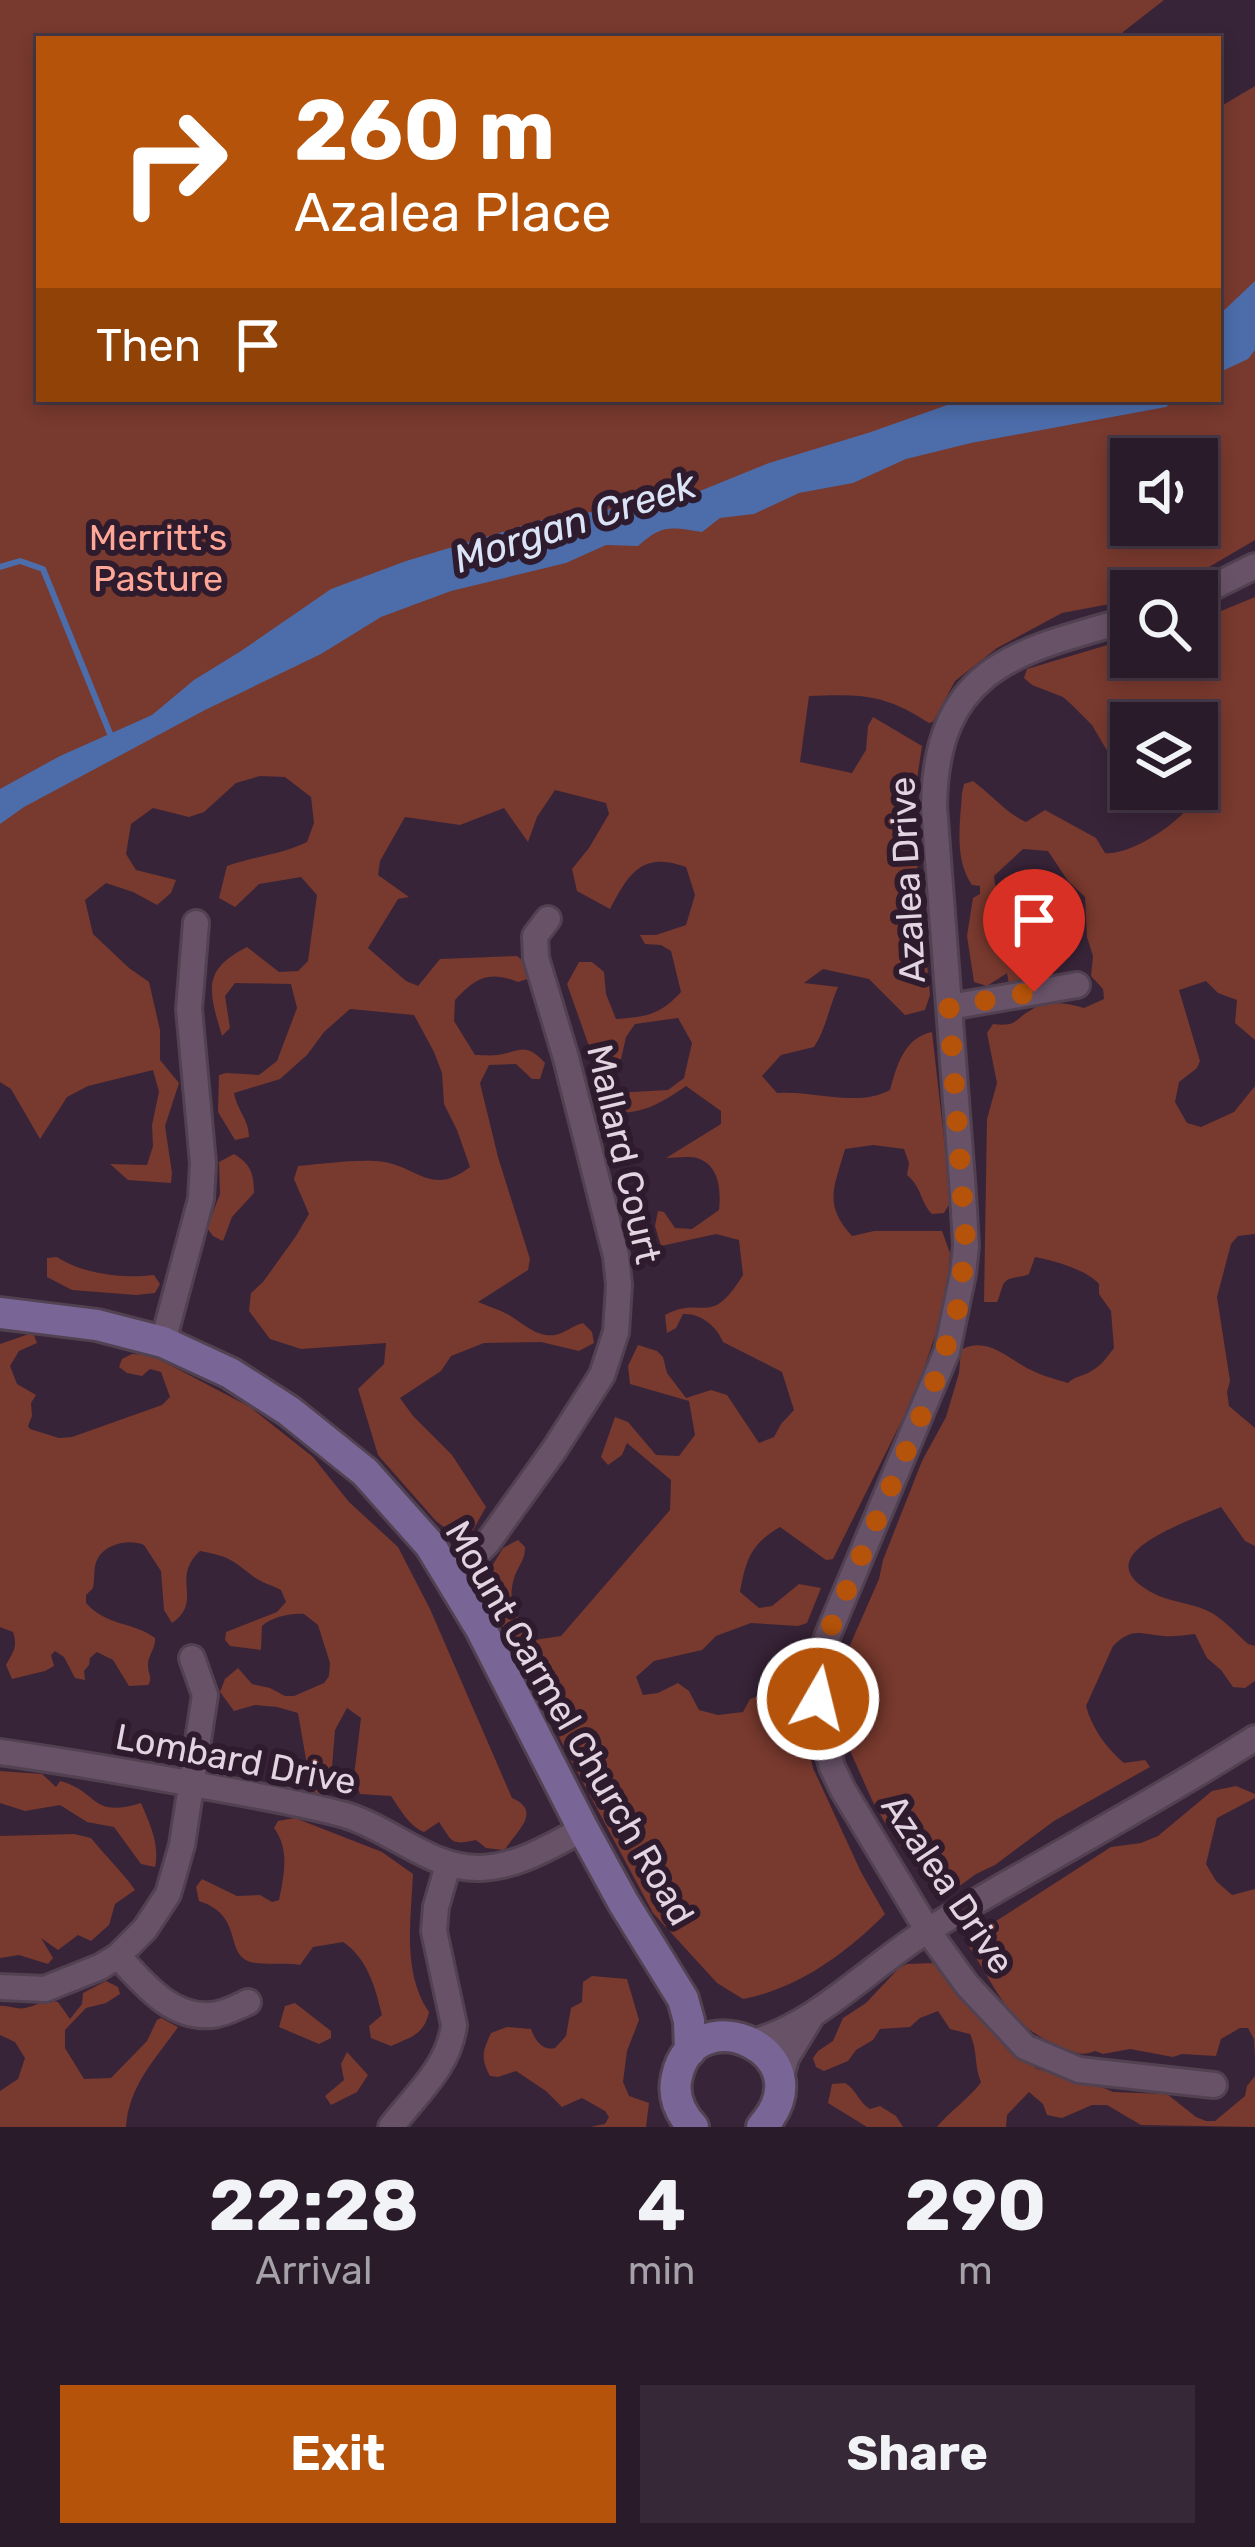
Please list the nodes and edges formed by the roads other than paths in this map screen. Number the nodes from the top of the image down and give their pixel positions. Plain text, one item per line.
1 (1255, 566) edge
2 (1218, 584) edge
3 (1110, 625) edge
4 (548, 919) dead end
5 (196, 923) dead end
6 (1077, 985) dead end
7 (949, 1007) junction
8 (0, 1313) edge
9 (164, 1342) junction
10 (449, 1574) junction
11 (192, 1658) dead end
12 (1255, 1738) edge
13 (0, 1752) edge
14 (190, 1784) junction
15 (583, 1829) junction
16 (448, 1865) junction
17 (928, 1930) junction
18 (118, 1956) junction
19 (0, 1987) edge
20 (683, 1999) junction
21 (248, 2002) dead end
22 (812, 2015) junction
23 (745, 2039) junction
24 (690, 2051) junction
25 (1214, 2086) dead end
26 (779, 2089) junction
27 (685, 2122) edge
28 (391, 2127) edge
29 (762, 2127) edge
30 (802, 2127) edge

1 - 2 street
3 - 7 street, Azalea Drive
4 - 10 street, Mallard Court
5 - 9 street
6 - 7 street
7 - 17 street, Azalea Drive
8 - 9 main road, Mount Carmel Church Road
9 - 10 main road, Mount Carmel Church Road
10 - 15 main road, Mount Carmel Church Road
11 - 14 street
12 - 17 street
13 - 14 street, Lombard Drive
14 - 16 street, Lombard Drive
14 - 18 street
15 - 16 street
15 - 20 main road, Mount Carmel Church Road
16 - 28 street
17 - 22 street
17 - 25 street, Azalea Drive
18 - 19 street
18 - 21 street
20 - 23 main road, Mount Carmel Church Road
20 - 24 main road, Mount Carmel Church Road
22 - 23 street
22 - 26 street
23 - 24 main road
23 - 26 main road
24 - 27 main road, Mount Carmel Church Road
26 - 29 main road
26 - 30 main road

